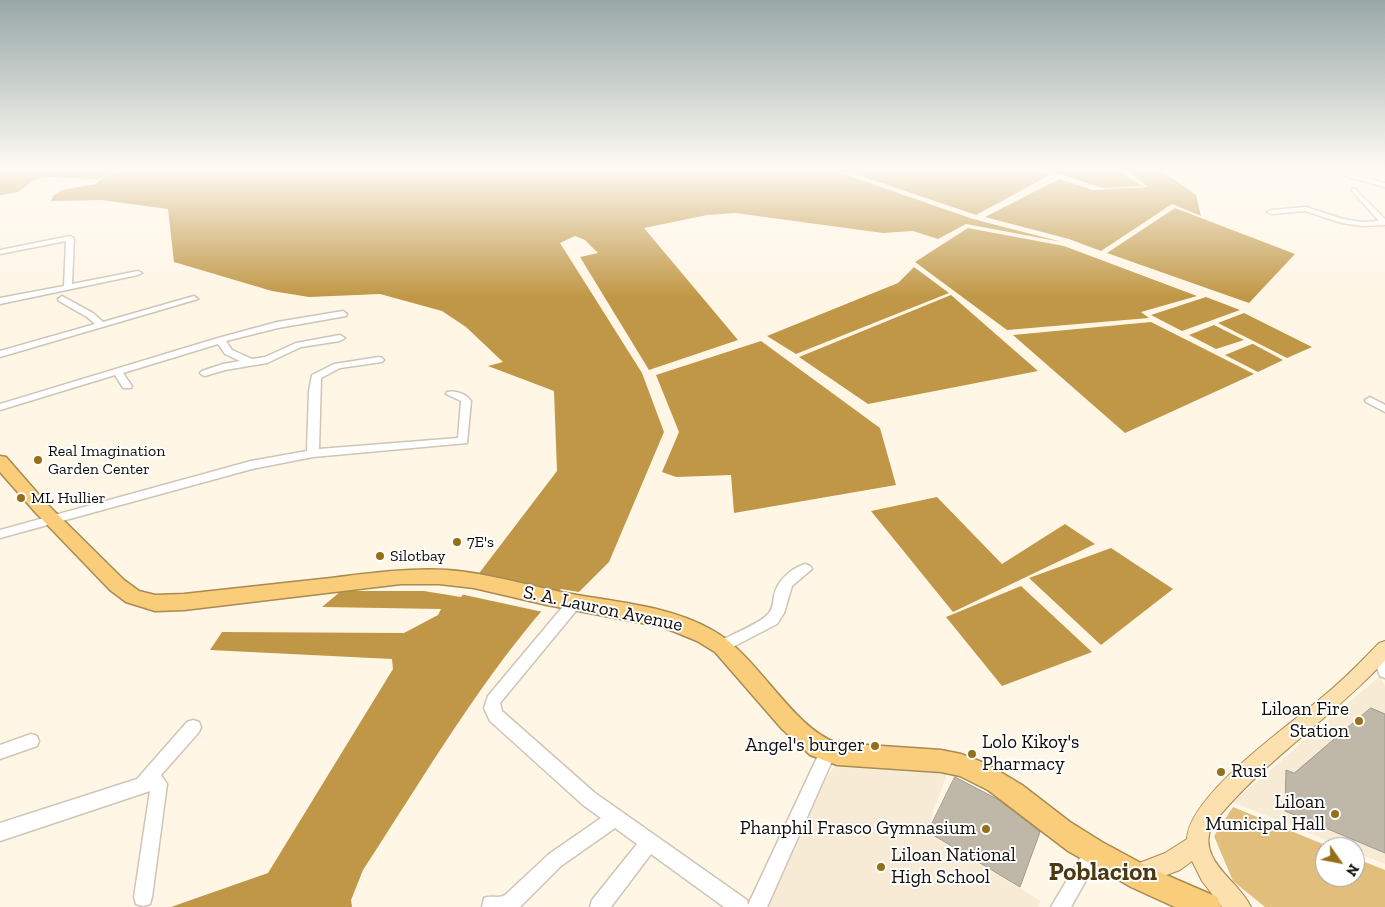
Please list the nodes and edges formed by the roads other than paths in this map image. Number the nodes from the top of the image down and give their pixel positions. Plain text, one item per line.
1 (1316, 212) edge
2 (1375, 212) edge
3 (1385, 223) edge
4 (0, 252) edge
5 (138, 272) dead end
6 (68, 287) junction
7 (62, 299) dead end
8 (194, 299) dead end
9 (0, 301) edge
10 (343, 314) dead end
11 (101, 325) junction
12 (340, 338) dead end
13 (221, 340) junction
14 (0, 354) edge
15 (379, 360) dead end
16 (253, 364) junction
17 (118, 372) junction
18 (205, 373) dead end
19 (127, 386) dead end
20 (451, 394) dead end
21 (1370, 400) dead end
22 (0, 407) edge
23 (1385, 409) edge
24 (313, 453) junction
25 (0, 461) edge
26 (52, 519) junction
27 (0, 534) edge
28 (805, 569) dead end
29 (567, 601) junction
30 (722, 646) junction
31 (1383, 658) edge
32 (193, 727) dead end
33 (31, 741) dead end
34 (0, 752) edge
35 (828, 752) junction
36 (143, 784) junction
37 (614, 816) junction
38 (0, 832) edge
39 (649, 842) junction
40 (1198, 844) junction
41 (1093, 852) junction
42 (1136, 876) junction
43 (143, 897) dead end
44 (491, 905) dead end
45 (600, 907) edge
46 (740, 907) edge
47 (757, 907) edge
48 (1060, 907) edge
49 (1207, 907) edge
50 (1239, 907) edge

1 - 3 street
2 - 3 street
4 - 6 street
5 - 6 street
6 - 9 street
7 - 11 street
8 - 11 street
10 - 13 street
11 - 14 street
12 - 16 street
13 - 16 street
13 - 17 street
15 - 24 street
16 - 18 street
17 - 19 street
17 - 22 street
20 - 24 street
21 - 23 street
24 - 26 street
25 - 26 highway, S. A. Lauron Avenue
26 - 27 street
26 - 29 highway, S. A. Lauron Avenue
28 - 30 street
29 - 30 highway, S. A. Lauron Avenue
29 - 37 street
30 - 35 highway, S. A. Lauron Avenue
31 - 40 main road
32 - 36 street
33 - 34 street
35 - 41 highway, S. A. Lauron Avenue
35 - 47 street
36 - 38 street
36 - 43 street
37 - 39 street
37 - 44 street
39 - 45 street
39 - 46 street
40 - 42 main road
40 - 50 main road
41 - 42 highway, S. A. Lauron Avenue
41 - 48 street
42 - 49 highway, S. A. Lauron Avenue

